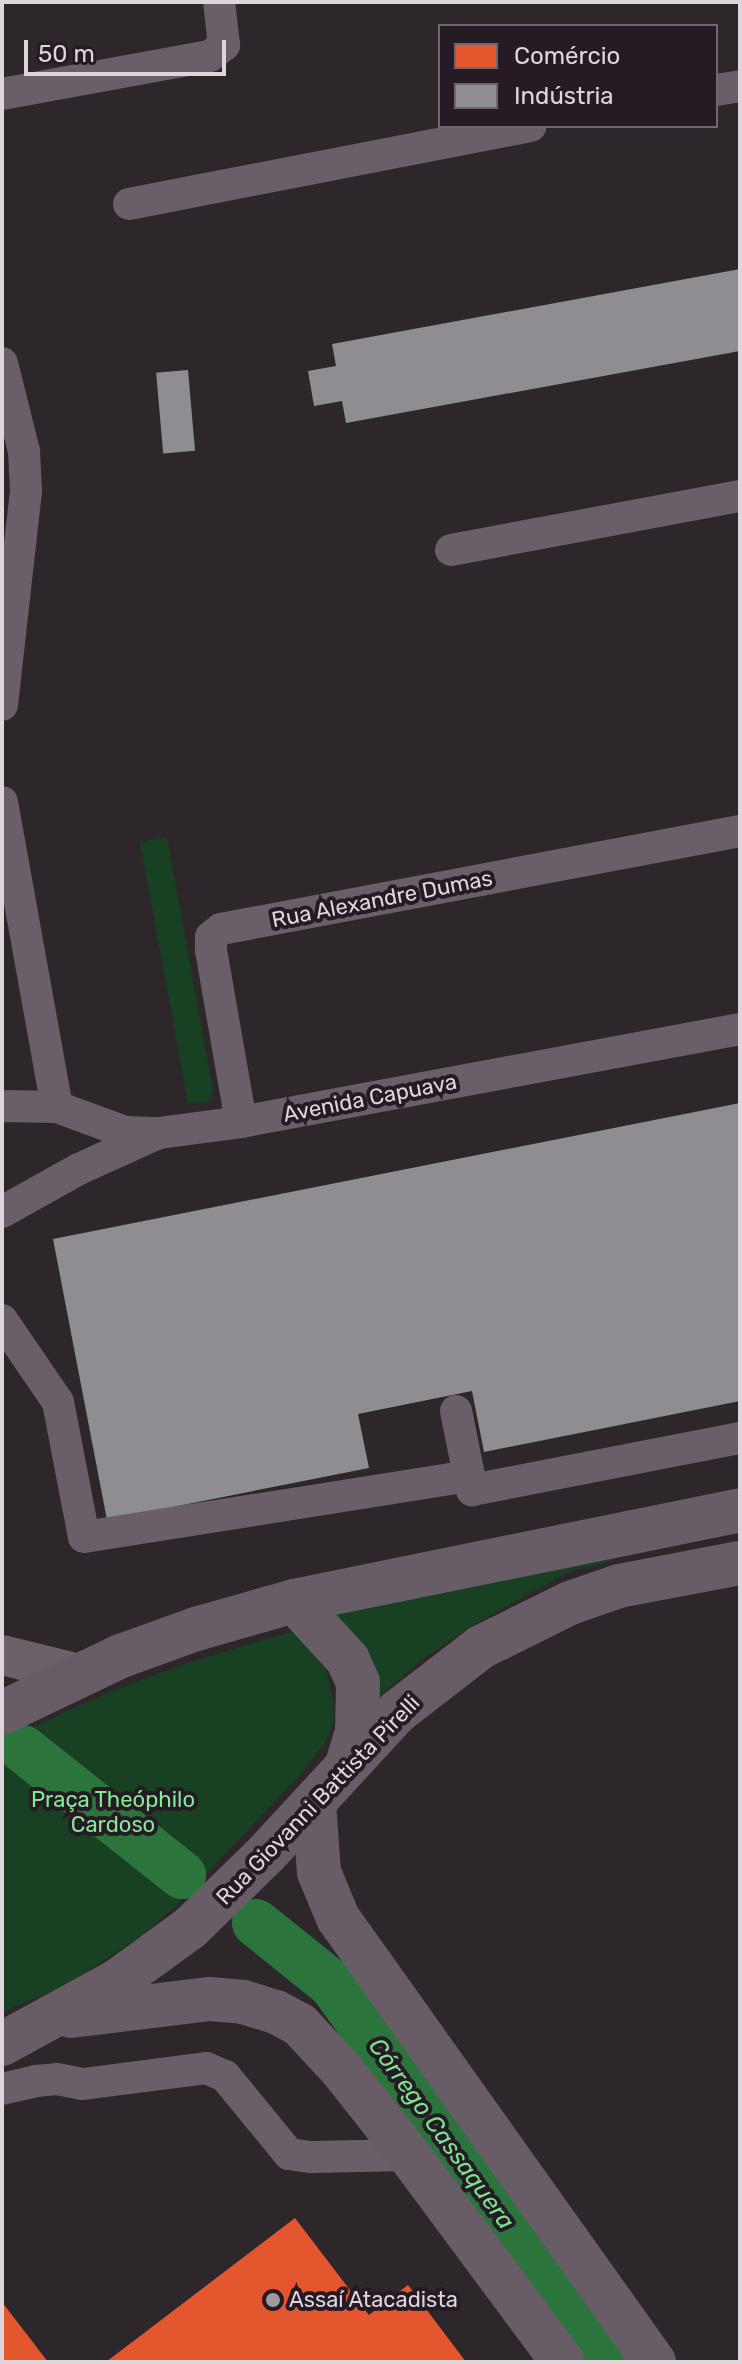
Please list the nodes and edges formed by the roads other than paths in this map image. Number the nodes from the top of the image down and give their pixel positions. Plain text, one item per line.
1 (219, 2) edge
2 (740, 86) edge
3 (718, 90) edge
4 (2, 94) edge
5 (521, 128) edge
6 (129, 204) dead end
7 (2, 363) edge
8 (740, 496) edge
9 (451, 550) dead end
10 (9, 577) edge
11 (2, 705) edge
12 (2, 802) edge
13 (740, 831) edge
14 (740, 1029) edge
15 (2, 1106) edge
16 (57, 1107) junction
17 (241, 1122) junction
18 (159, 1133) junction
19 (2, 1212) edge
20 (2, 1320) edge
21 (456, 1411) dead end
22 (740, 1438) edge
23 (467, 1476) junction
24 (740, 1510) edge
25 (740, 1563) edge
26 (294, 1601) junction
27 (2, 1655) edge
28 (79, 1674) junction
29 (2, 1713) edge
30 (347, 1764) junction
31 (314, 1803) junction
32 (53, 2019) junction
33 (2, 2044) edge
34 (2, 2089) edge
35 (409, 2155) junction
36 (563, 2362) edge
37 (654, 2362) edge

1 - 4 street
2 - 3 street
5 - 6 street
7 - 10 street
8 - 9 street
10 - 11 street
12 - 16 street
13 - 17 street, Rua Alexandre Dumas
14 - 17 street, Avenida Capuava
15 - 16 street, Avenida Capuava
16 - 18 street, Avenida Capuava
17 - 18 street, Avenida Capuava
18 - 19 street
20 - 23 street
21 - 23 street
22 - 23 street
24 - 26 highway
25 - 30 highway, Rua Giovanni Battista Pirelli
26 - 28 highway
26 - 30 highway
27 - 28 main road
28 - 29 highway
30 - 31 highway, Rua Giovanni Battista Pirelli
31 - 32 highway, Rua Giovanni Battista Pirelli
31 - 37 highway
32 - 33 highway, Rua Giovanni Battista Pirelli
32 - 35 highway
34 - 35 street
35 - 36 highway

